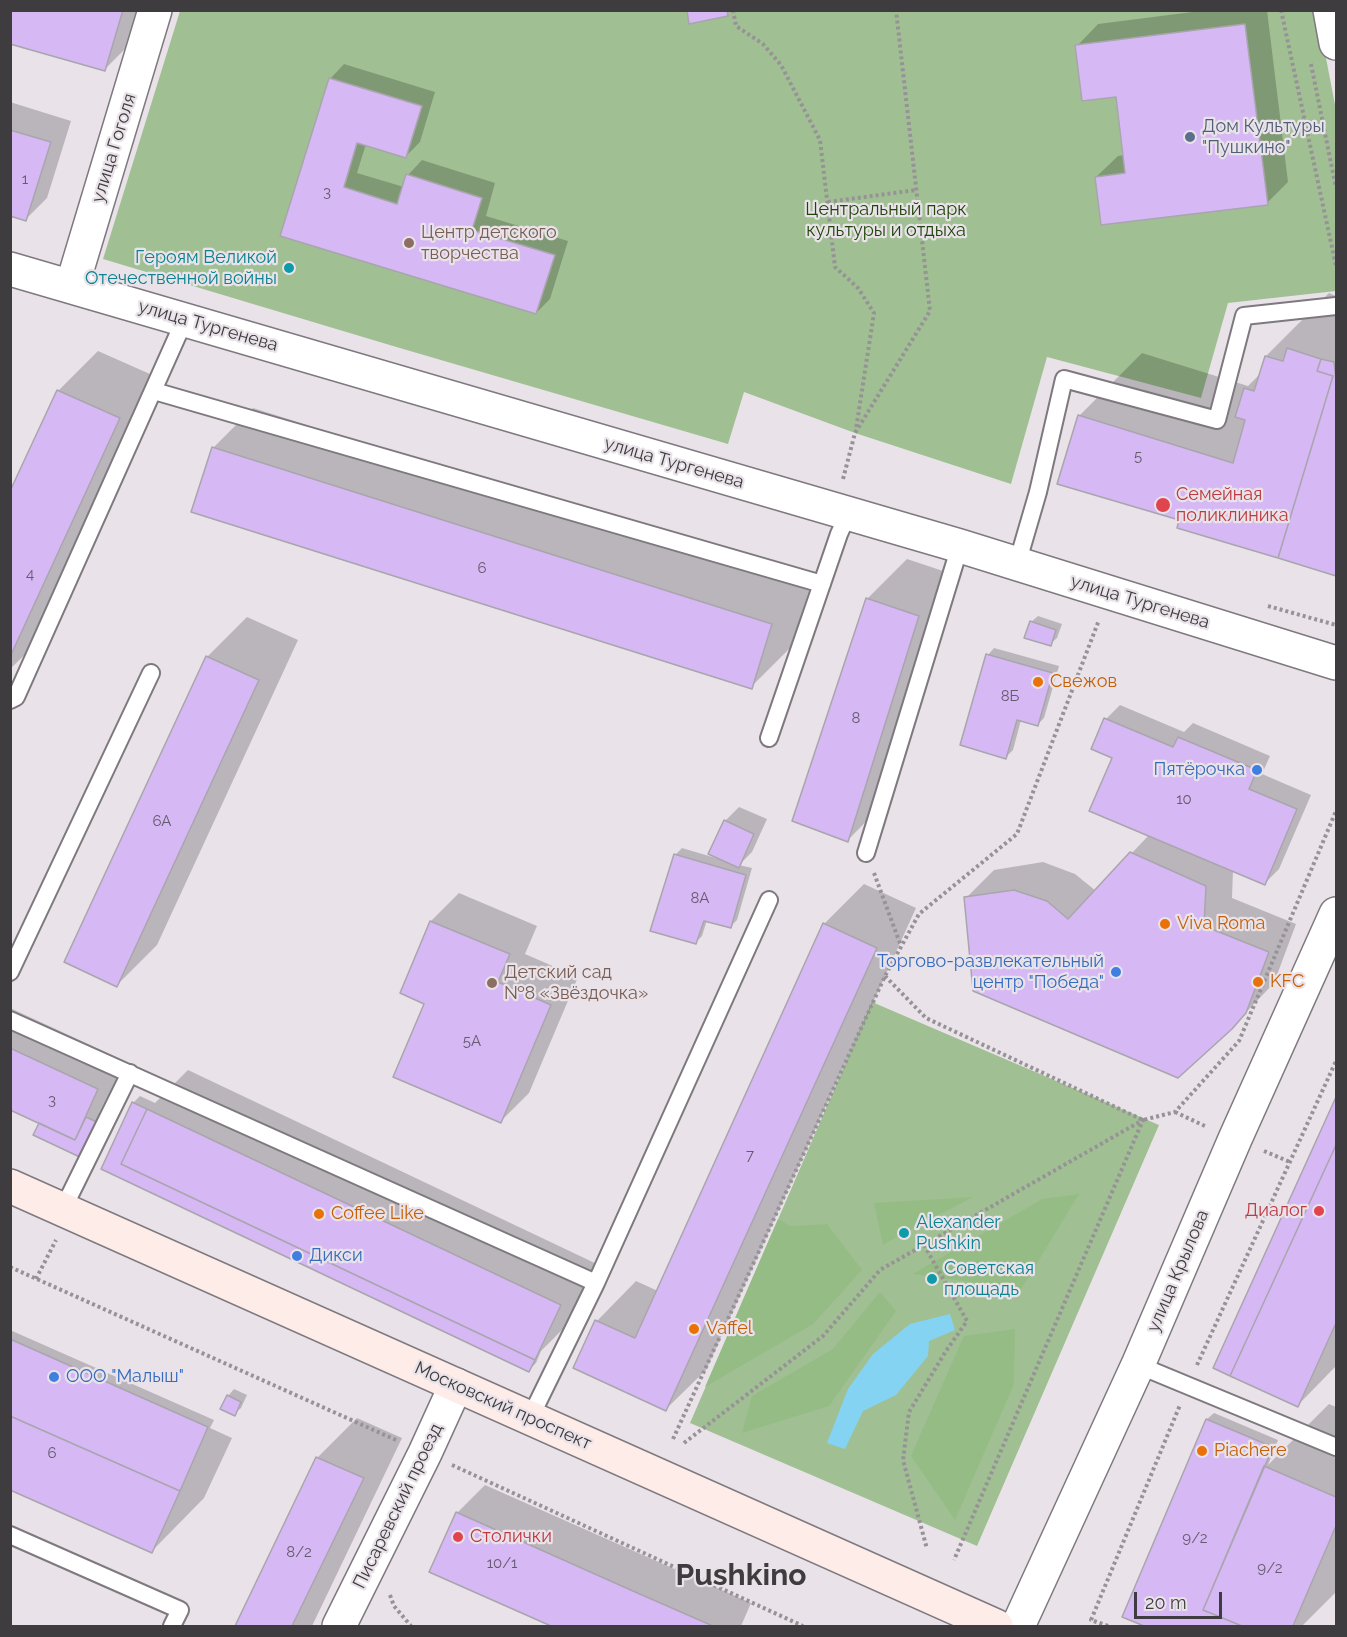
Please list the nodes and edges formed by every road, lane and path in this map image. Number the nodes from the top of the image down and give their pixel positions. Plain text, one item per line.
1 (155, 10) edge
2 (733, 10) edge
3 (896, 10) edge
4 (1281, 10) edge
5 (1330, 10) edge
6 (1323, 49) edge
7 (1336, 188) edge
8 (916, 190) junction
9 (828, 202) junction
10 (1336, 266) edge
11 (10, 269) edge
12 (72, 286) junction
13 (1336, 306) edge
14 (185, 319) junction
15 (154, 391) junction
16 (855, 433) junction
17 (845, 501) junction
18 (960, 546) junction
19 (1017, 564) junction
20 (822, 584) junction
21 (1103, 612) dead end
22 (1336, 663) edge
23 (151, 673) dead end
24 (10, 700) edge
25 (769, 738) dead end
26 (1336, 811) edge
27 (866, 853) joint
28 (769, 900) dead end
29 (1336, 914) edge
30 (901, 946) junction
31 (10, 972) edge
32 (885, 976) junction
33 (10, 1020) edge
34 (1336, 1061) edge
35 (130, 1072) junction
36 (1143, 1120) junction
37 (10, 1186) edge
38 (63, 1209) junction
39 (924, 1245) junction
40 (596, 1283) junction
41 (1138, 1365) junction
42 (456, 1385) junction
43 (1188, 1385) junction
44 (530, 1418) junction
45 (673, 1439) dead end
46 (684, 1443) dead end
47 (1336, 1447) edge
48 (10, 1535) edge
49 (927, 1549) dead end
50 (954, 1560) dead end
51 (172, 1626) edge
52 (339, 1626) edge
53 (996, 1626) edge
54 (1018, 1626) edge
55 (1108, 1626) edge

1 - 12 street, улица Гоголя
2 - 9 path
3 - 8 path
4 - 10 path
5 - 6 street
6 - 7 path
8 - 9 path
8 - 16 path
9 - 16 path
11 - 12 street, улица Тургенева
12 - 14 street, улица Тургенева
13 - 19 lane
14 - 15 lane
14 - 17 street, улица Тургенева
15 - 20 lane
15 - 24 lane
16 - 17 path
17 - 18 street, улица Тургенева
17 - 20 lane
18 - 19 street, улица Тургенева
18 - 27 lane
19 - 22 street, улица Тургенева
20 - 25 lane
21 - 30 path
23 - 31 lane
26 - 36 path
27 - 30 path
28 - 40 lane
29 - 41 street, улица Крылова
30 - 32 path
32 - 36 path
32 - 45 path
33 - 35 lane
34 - 43 path
35 - 38 lane
35 - 40 lane
36 - 39 path
36 - 50 path
37 - 38 main road, Московский проспект
38 - 42 main road, Московский проспект
39 - 46 path
39 - 49 path
40 - 44 lane
41 - 43 lane
41 - 54 street, улица Крылова
42 - 44 main road, Московский проспект
42 - 52 street, Писаревский проезд
43 - 47 lane
43 - 55 path
44 - 53 main road, Московский проспект
48 - 51 lane

